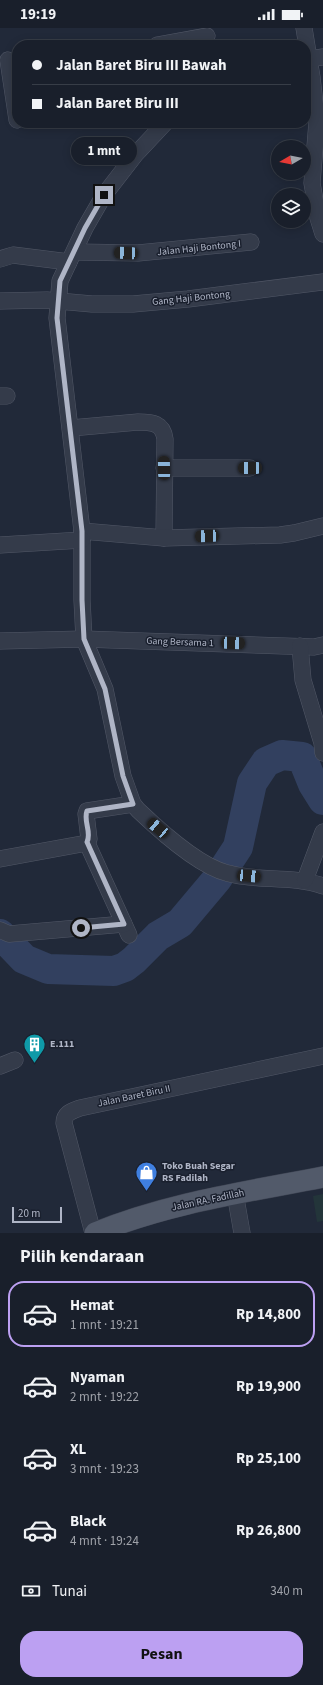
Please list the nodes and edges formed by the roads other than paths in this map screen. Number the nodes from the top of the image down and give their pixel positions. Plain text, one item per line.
1 (304, 28) edge
2 (208, 36) edge
3 (185, 40) edge
4 (309, 40) edge
5 (311, 46) edge
6 (316, 58) edge
7 (8, 60) edge
8 (12, 86) edge
9 (160, 128) edge
10 (318, 183) edge
11 (323, 234) edge
12 (251, 242) dead end
13 (72, 257) junction
14 (0, 259) edge
15 (323, 282) edge
16 (58, 300) junction
17 (0, 301) edge
18 (71, 428) junction
19 (164, 468) junction
20 (250, 468) dead end
21 (323, 526) edge
22 (82, 535) junction
23 (164, 538) junction
24 (0, 545) edge
25 (84, 639) junction
26 (0, 640) edge
27 (323, 645) edge
28 (300, 646) junction
29 (323, 753) edge
30 (133, 804) junction
31 (323, 832) edge
32 (87, 842) junction
33 (0, 859) edge
34 (305, 880) junction
35 (323, 886) edge
36 (0, 930) edge
37 (323, 1056) edge
38 (15, 1060) dead end
39 (0, 1066) edge
40 (323, 1177) edge
41 (235, 1194) junction
42 (94, 1233) edge
43 (242, 1233) edge

1 - 4 street
2 - 3 street
5 - 6 street
6 - 10 street
7 - 8 street
9 - 13 street
10 - 11 street
12 - 13 street, Jalan Haji Bontong I
13 - 14 street, Jalan Haji Bontong I
13 - 16 street
15 - 16 street, Gang Haji Bontong
16 - 17 street, Gang Haji Bontong
16 - 18 street
18 - 19 street
18 - 22 street
19 - 20 street
19 - 23 street
21 - 23 street
22 - 23 street
22 - 24 street
22 - 25 street
25 - 26 street, Gang Bersama 1
25 - 28 street, Gang Bersama 1
25 - 30 street
27 - 28 street, Gang Bersama 1
28 - 29 street
30 - 32 street
30 - 34 street
31 - 34 street
32 - 33 street
32 - 36 street
34 - 35 street
37 - 42 street, Jalan Baret Biru II
38 - 39 street
40 - 41 main road, Jalan RA. Fadillah
41 - 42 main road, Jalan RA. Fadillah
41 - 43 street

